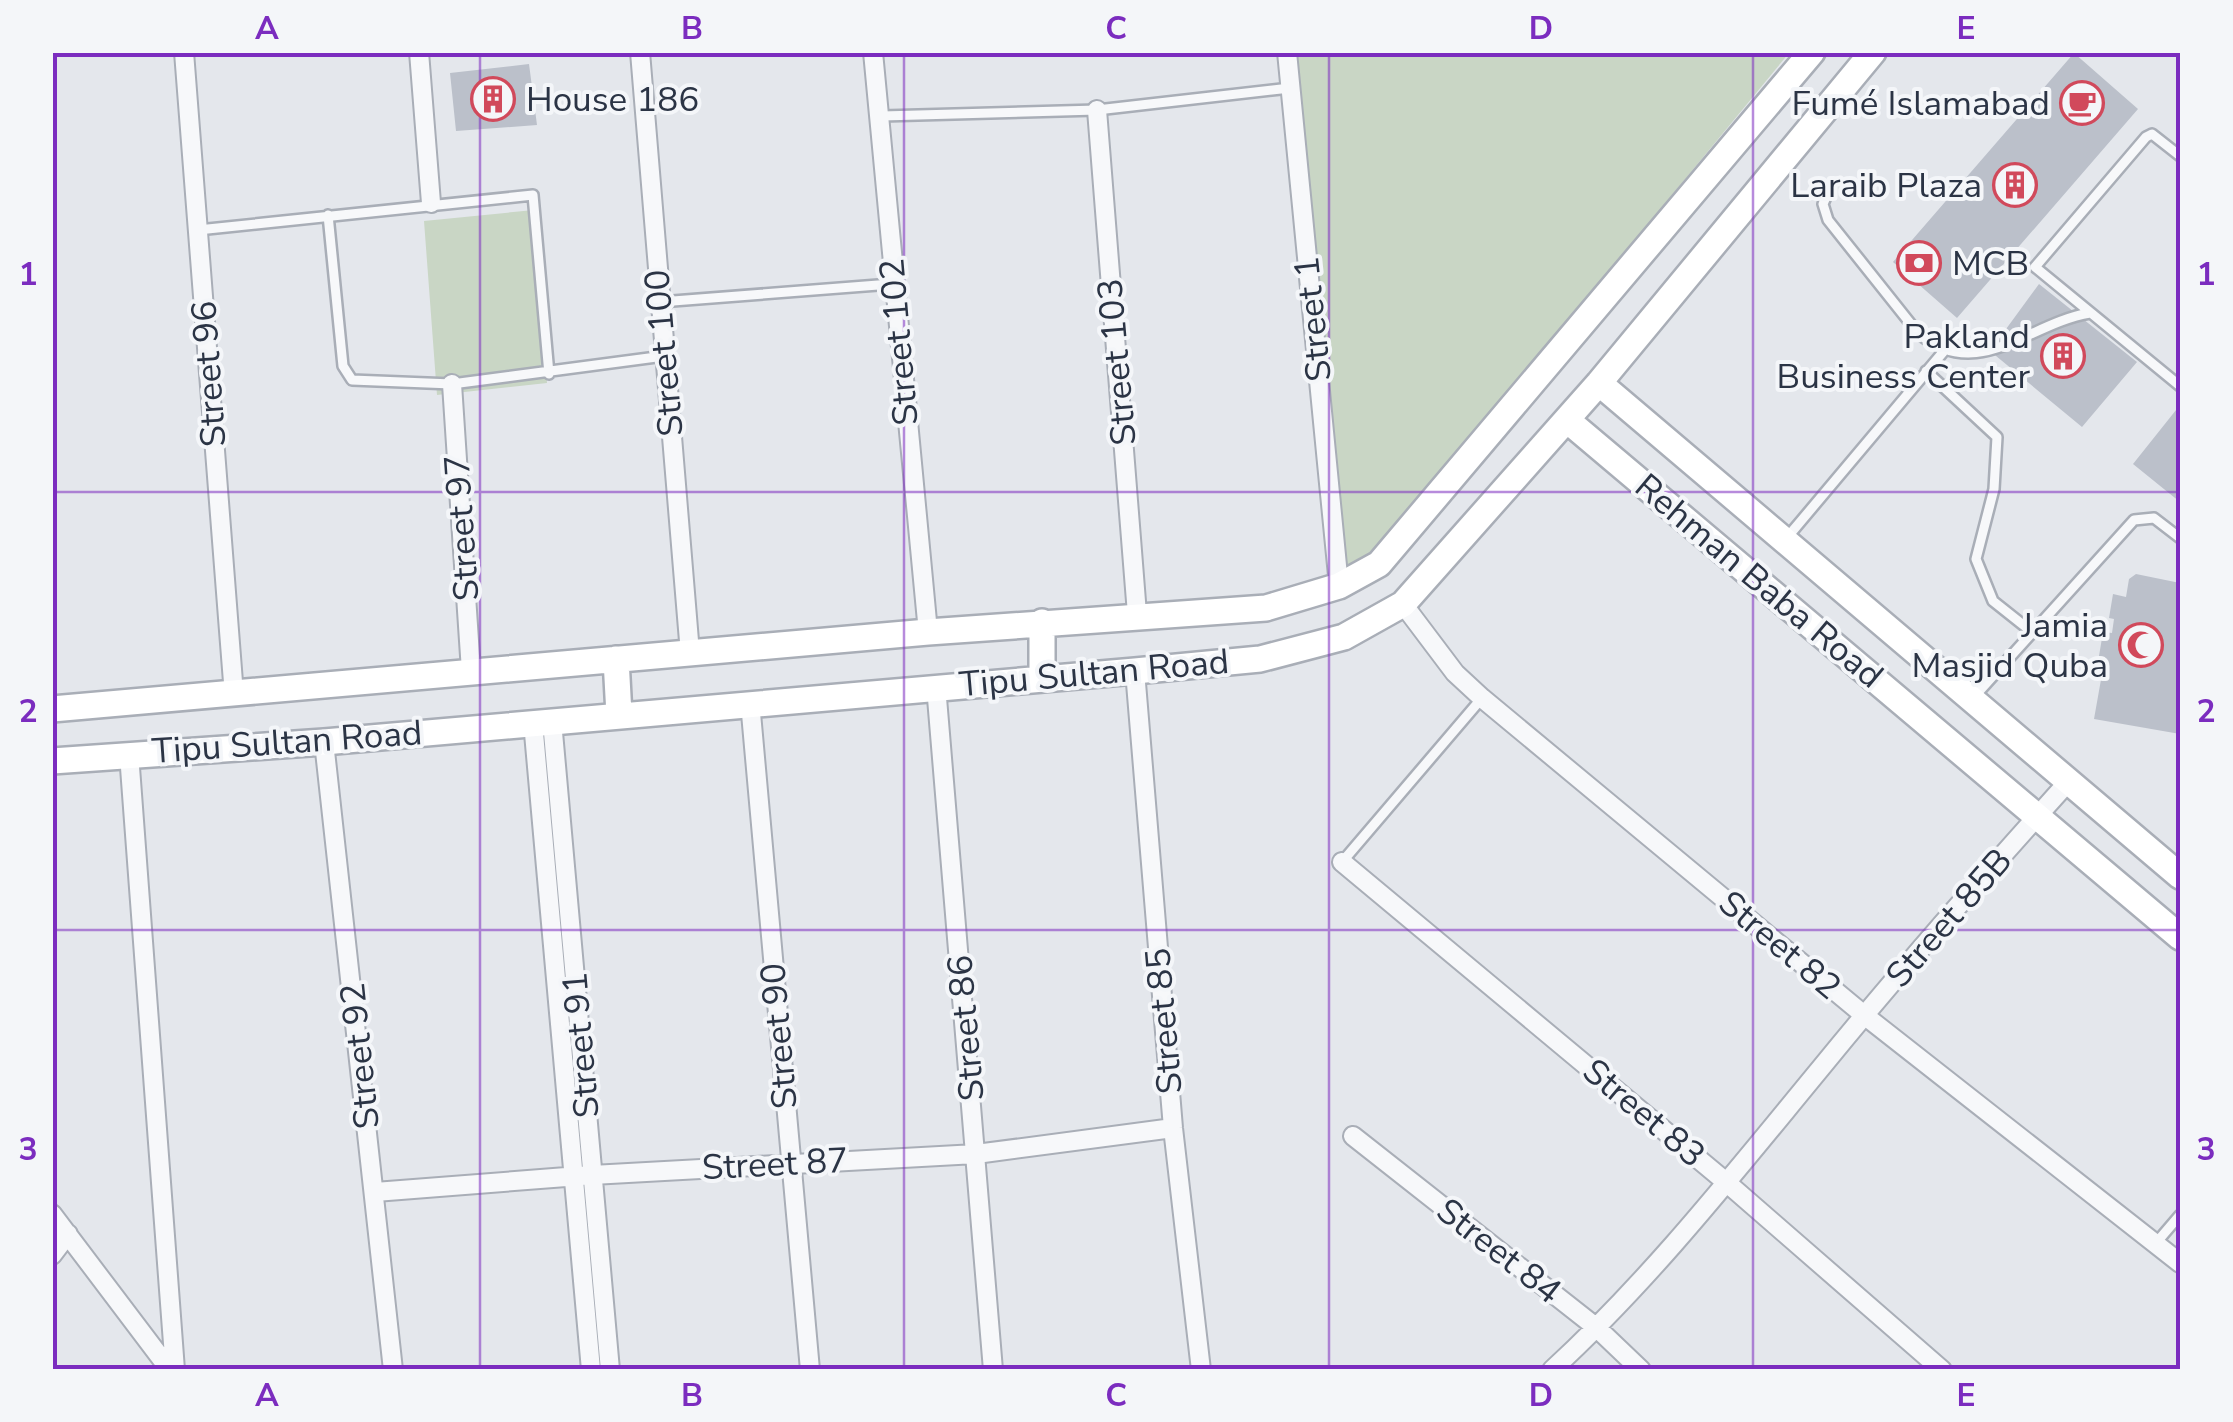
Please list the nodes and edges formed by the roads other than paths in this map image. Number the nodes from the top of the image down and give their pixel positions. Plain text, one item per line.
1 (184, 52) edge
2 (419, 52) edge
3 (640, 52) edge
4 (873, 52) edge
5 (1287, 52) edge
6 (1812, 52) edge
7 (1873, 52) edge
8 (1290, 88) junction
9 (1097, 110) junction
10 (882, 116) junction
11 (1754, 121) junction
12 (1789, 151) junction
13 (2180, 156) edge
14 (1830, 188) dead end
15 (431, 203) junction
16 (328, 215) junction
17 (198, 230) junction
18 (892, 284) junction
19 (659, 302) junction
20 (2090, 313) junction
21 (1944, 351) junction
22 (664, 356) junction
23 (1926, 371) junction
24 (549, 374) junction
25 (2178, 380) edge
26 (452, 384) junction
27 (1599, 384) junction
28 (1567, 420) junction
29 (2180, 538) edge
30 (1784, 540) junction
31 (1340, 586) junction
32 (1403, 604) junction
33 (1138, 614) junction
34 (1042, 622) junction
35 (928, 632) junction
36 (2032, 632) junction
37 (690, 653) junction
38 (616, 659) junction
39 (472, 672) junction
40 (1135, 672) junction
41 (1042, 678) junction
42 (936, 686) junction
43 (234, 695) junction
44 (1482, 698) junction
45 (1972, 698) junction
46 (750, 702) junction
47 (52, 709) edge
48 (620, 714) junction
49 (542, 722) junction
50 (324, 742) junction
51 (129, 754) junction
52 (52, 760) edge
53 (2069, 782) junction
54 (2038, 816) junction
55 (1342, 862) joint
56 (2180, 876) edge
57 (2180, 936) edge
58 (1864, 1015) junction
59 (1174, 1128) junction
60 (1353, 1136) dead end
61 (976, 1154) junction
62 (790, 1163) junction
63 (583, 1175) junction
64 (1726, 1182) junction
65 (375, 1192) junction
66 (52, 1214) edge
67 (2180, 1216) edge
68 (68, 1234) junction
69 (2156, 1243) junction
70 (52, 1255) edge
71 (2180, 1263) edge
72 (1597, 1328) junction
73 (173, 1370) edge
74 (393, 1370) edge
75 (591, 1370) edge
76 (610, 1370) edge
77 (810, 1370) edge
78 (993, 1370) edge
79 (1201, 1370) edge
80 (1552, 1370) edge
81 (1642, 1370) edge
82 (1942, 1370) edge

1 - 17 street, Street 96
2 - 15 street
3 - 19 street, Street 100
4 - 10 street, Street 102
5 - 8 street, Street 1
6 - 11 street, Tipu Sultan Road
7 - 12 street, Tipu Sultan Road
8 - 9 lane
8 - 31 street, Street 1
9 - 10 lane
9 - 33 street, Street 103
10 - 18 street, Street 102
11 - 12 street
11 - 31 street, Tipu Sultan Road
12 - 27 street, Tipu Sultan Road
13 - 20 lane
14 - 21 lane
15 - 16 lane
15 - 24 lane
16 - 17 lane
16 - 26 lane
17 - 43 street, Street 96
18 - 19 lane
18 - 35 street, Street 102
19 - 22 street, Street 100
20 - 21 lane
20 - 25 lane
21 - 23 lane
22 - 24 lane
22 - 37 street, Street 100
23 - 30 lane
23 - 36 lane
24 - 26 lane
26 - 39 street, Street 97
27 - 28 street, Tipu Sultan Road
27 - 30 street, Rehman Baba Road
28 - 32 street, Tipu Sultan Road
28 - 54 street, Rehman Baba Road
29 - 36 lane
30 - 45 street, Rehman Baba Road
31 - 33 street, Tipu Sultan Road
32 - 40 street, Tipu Sultan Road
32 - 44 street, Street 82
33 - 34 street, Tipu Sultan Road
34 - 35 street, Tipu Sultan Road
34 - 41 street
35 - 37 street, Tipu Sultan Road
36 - 45 lane
37 - 38 street, Tipu Sultan Road
38 - 39 street, Tipu Sultan Road
38 - 48 street
39 - 43 street, Tipu Sultan Road
40 - 41 street, Tipu Sultan Road
40 - 59 street, Street 85
41 - 42 street, Tipu Sultan Road
42 - 46 street, Tipu Sultan Road
42 - 61 street, Street 86
43 - 47 street, Tipu Sultan Road
44 - 55 lane
44 - 58 street, Street 82
45 - 53 street, Rehman Baba Road
46 - 48 street, Tipu Sultan Road
46 - 62 street, Street 90
48 - 49 street, Tipu Sultan Road
49 - 50 street, Tipu Sultan Road
49 - 63 street, Street 91
50 - 51 street, Tipu Sultan Road
50 - 65 street, Street 92
51 - 52 street, Tipu Sultan Road
51 - 73 street
53 - 54 street, Street 85B
53 - 56 street, Rehman Baba Road
54 - 57 street, Rehman Baba Road
54 - 58 street, Street 85B
55 - 64 street, Street 83
58 - 64 street, Street 85B
58 - 69 street, Street 82
59 - 61 street, Street 87
59 - 79 street, Street 85
60 - 72 street, Street 84
61 - 62 street, Street 87
61 - 78 street, Street 86
62 - 63 street, Street 87
62 - 77 street, Street 90
63 - 65 street, Street 87
63 - 75 street
63 - 76 street, Street 91
64 - 72 street, Street 85B
64 - 82 street, Street 83
65 - 74 street, Street 92
66 - 68 street
67 - 69 lane
68 - 70 street
68 - 73 street
69 - 71 street, Street 82
72 - 80 street, Street 85B
72 - 81 street, Street 84

